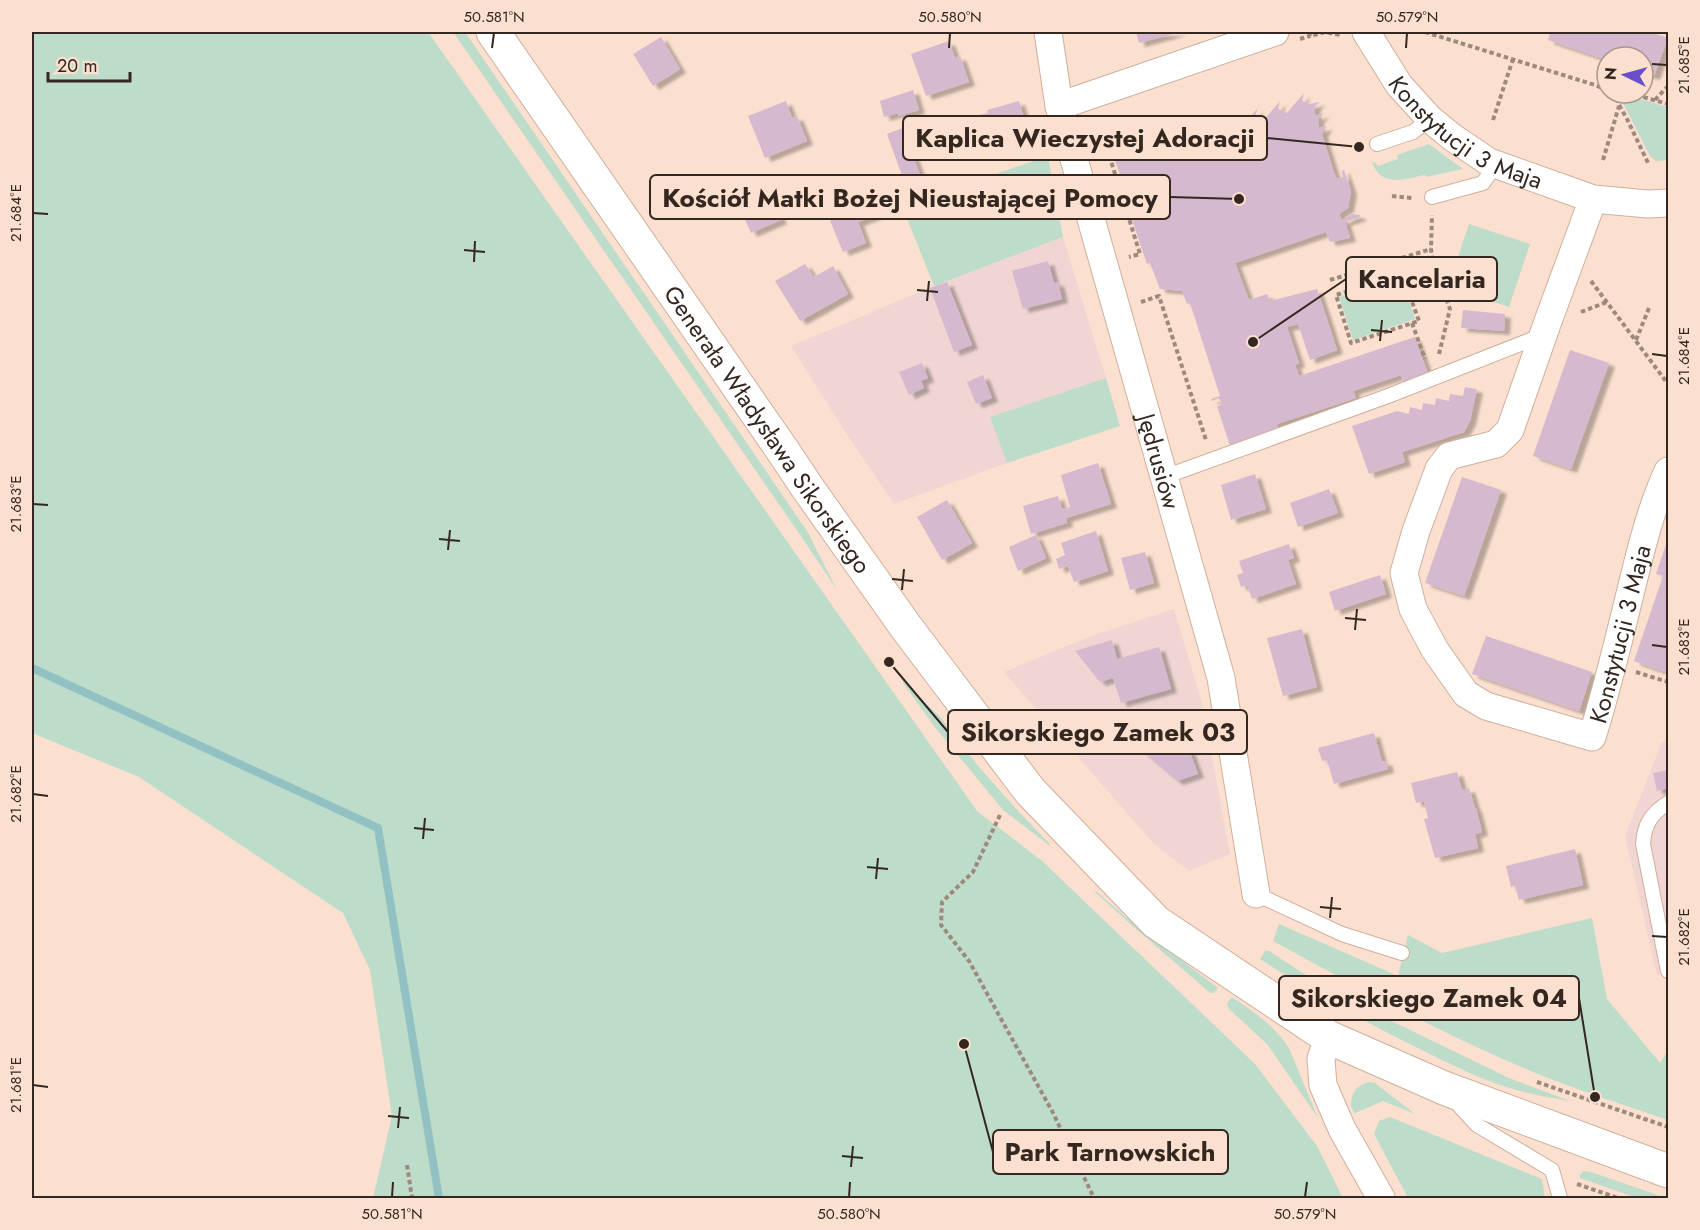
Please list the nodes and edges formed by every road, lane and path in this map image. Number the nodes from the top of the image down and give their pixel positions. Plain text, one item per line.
1 (493, 32) edge
2 (1048, 32) edge
3 (1366, 32) edge
4 (1425, 32) edge
5 (1287, 36) edge
6 (1310, 36) dead end
7 (1513, 59) junction
8 (1595, 85) edge
9 (1668, 86) edge
10 (1655, 100) joint
11 (1668, 104) edge
12 (1619, 105) joint
13 (1059, 106) junction
14 (1430, 119) junction
15 (1493, 120) dead end
16 (1095, 144) dead end
17 (1377, 144) dead end
18 (1603, 160) dead end
19 (1496, 164) junction
20 (1649, 165) dead end
21 (1432, 197) joint
22 (1593, 199) junction
23 (1668, 203) edge
24 (1431, 249) junction
25 (1571, 258) junction
26 (1119, 260) dead end
27 (1433, 264) junction
28 (1402, 274) junction
29 (1330, 280) dead end
30 (1131, 305) dead end
31 (1649, 308) dead end
32 (1412, 323) junction
33 (1543, 335) junction
34 (1636, 340) junction
35 (1438, 358) dead end
36 (1425, 362) dead end
37 (1668, 384) edge
38 (1196, 443) dead end
39 (1668, 471) edge
40 (1164, 477) junction
41 (1668, 803) edge
42 (1000, 815) dead end
43 (1256, 894) joint
44 (1402, 953) dead end
45 (1668, 971) edge
46 (1328, 1037) junction
47 (1537, 1082) dead end
48 (1444, 1088) junction
49 (1668, 1127) edge
50 (407, 1165) dead end
51 (1668, 1171) edge
52 (1554, 1175) junction
53 (412, 1198) edge
54 (1094, 1198) edge
55 (1381, 1198) edge
56 (1560, 1198) edge
57 (1618, 1198) edge

1 - 46 street, Generała Władysława Sikorskiego
2 - 13 street, Jędrusiów
3 - 14 street, Konstytucji 3 Maja
4 - 7 path
5 - 6 path
5 - 13 street
7 - 8 path
7 - 15 path
9 - 10 path
10 - 11 path
12 - 18 path
12 - 20 path
13 - 40 street, Jędrusiów
14 - 17 lane
14 - 19 street, Konstytucji 3 Maja
16 - 26 path
19 - 21 lane
19 - 22 street, Konstytucji 3 Maja
21 - 24 path
22 - 23 street, Konstytucji 3 Maja
22 - 25 street, Konstytucji 3 Maja
24 - 27 path
24 - 29 path
25 - 33 street, Konstytucji 3 Maja
25 - 34 path
27 - 28 path
27 - 35 path
28 - 32 path
28 - 32 path
30 - 38 path
31 - 34 path
32 - 36 path
33 - 39 street, Konstytucji 3 Maja
33 - 40 lane
34 - 37 path
40 - 43 street, Jędrusiów
41 - 45 lane
42 - 54 path
43 - 44 lane
46 - 48 street, Generała Władysława Sikorskiego
46 - 55 street
47 - 49 path
48 - 51 street, Generała Władysława Sikorskiego
48 - 52 lane
50 - 53 path
52 - 56 lane
52 - 57 path

